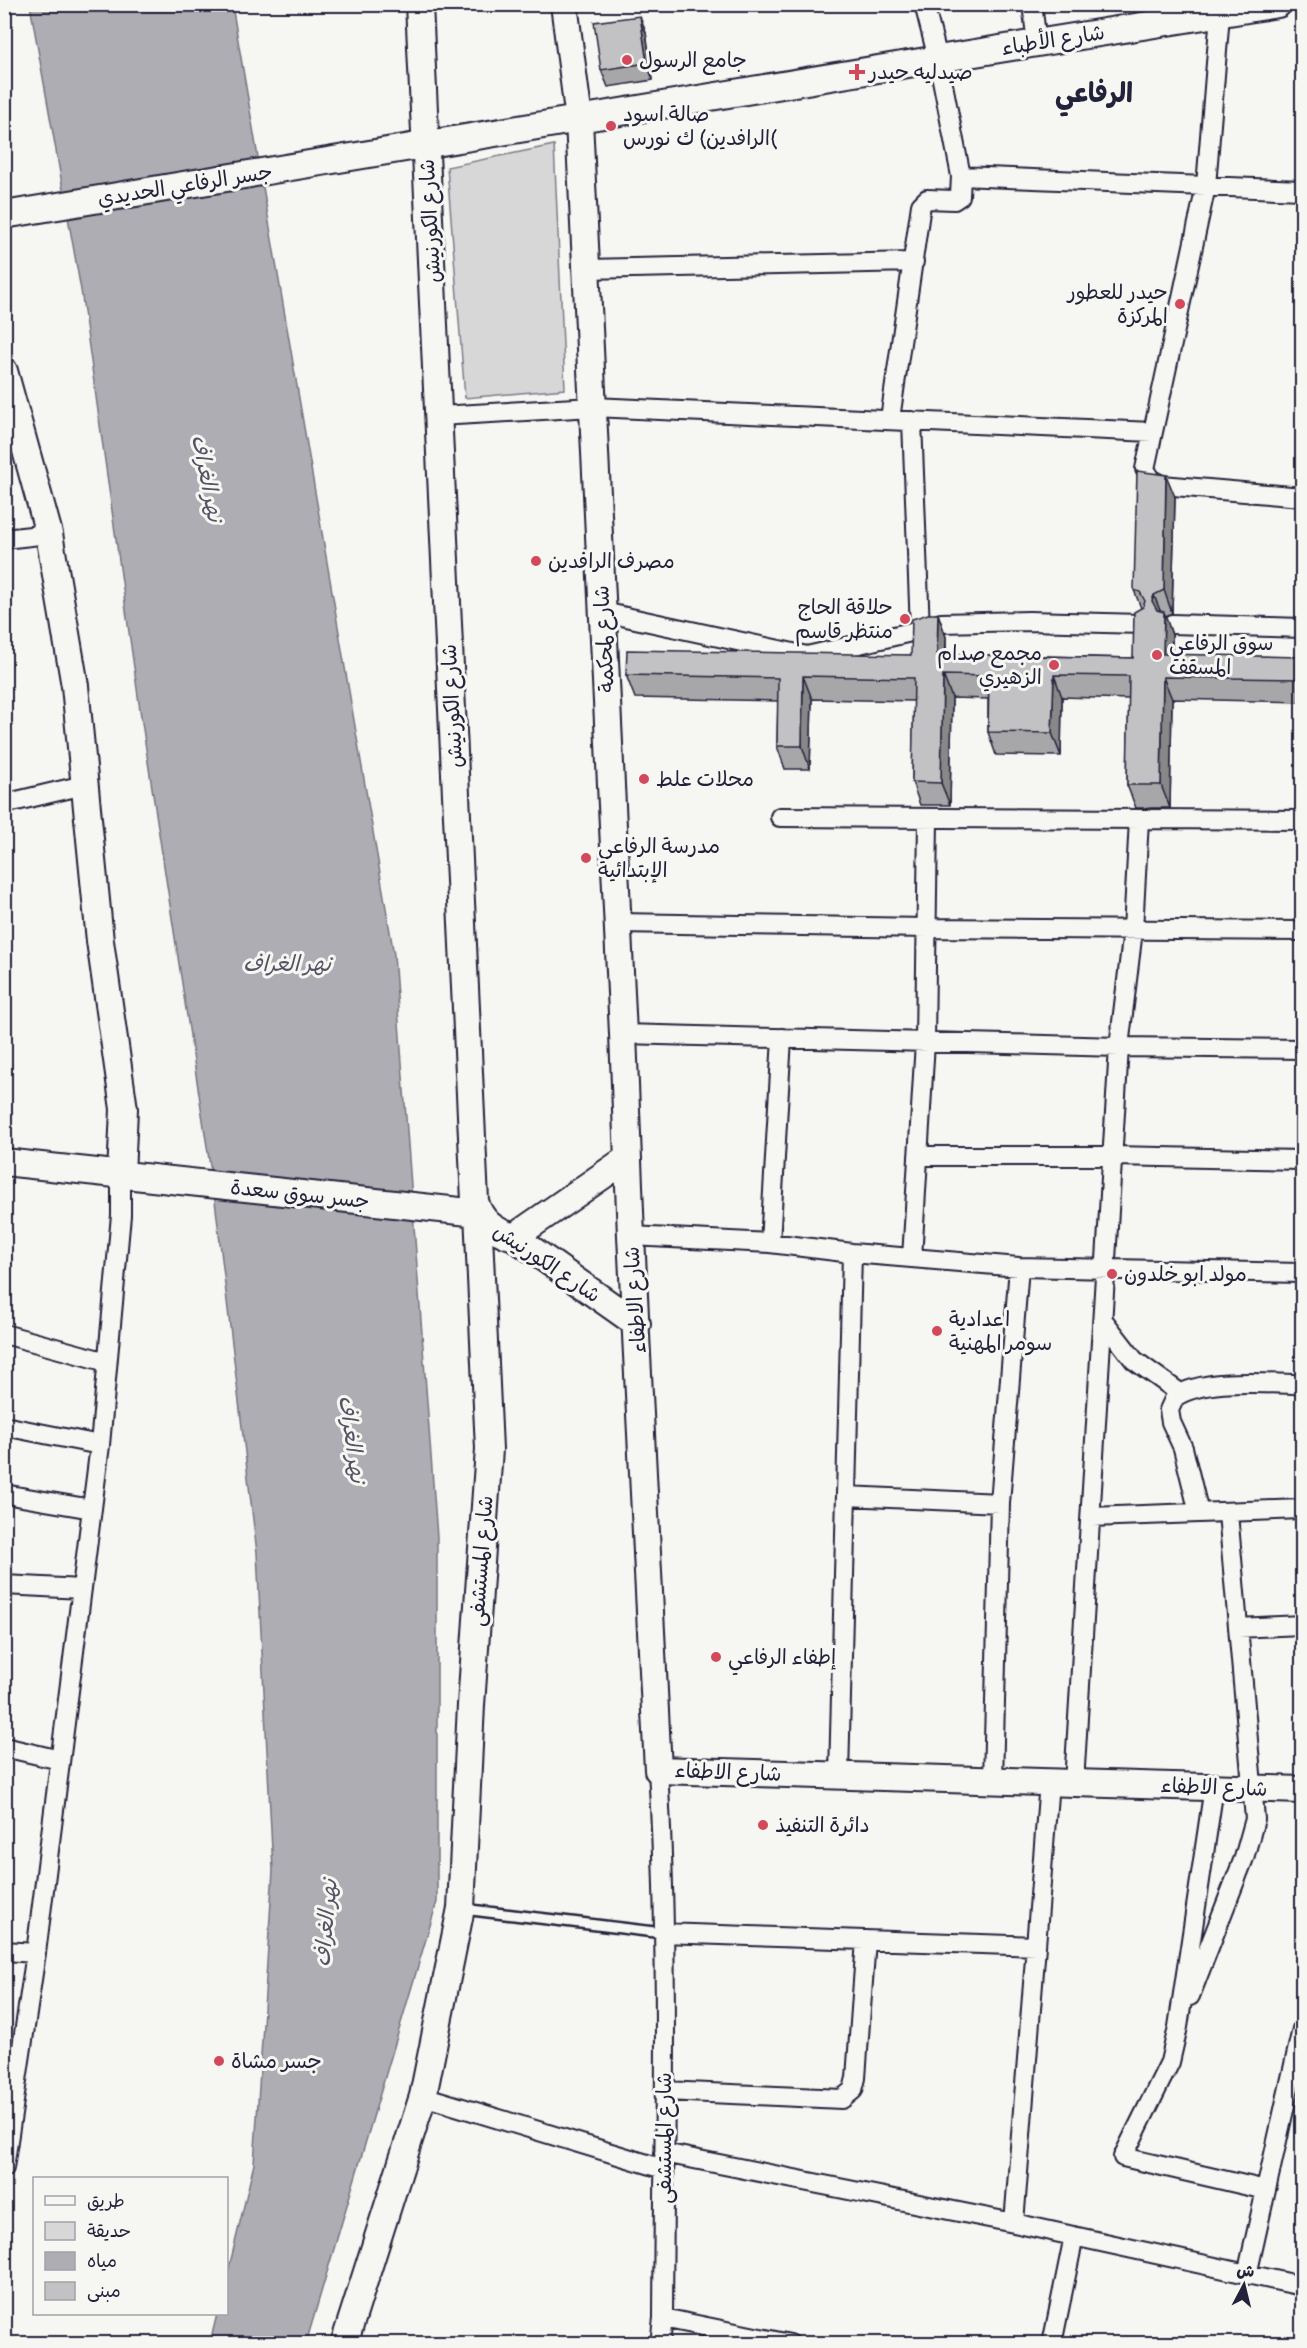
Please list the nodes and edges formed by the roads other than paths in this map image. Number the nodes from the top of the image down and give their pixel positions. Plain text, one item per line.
1 (419, 4) edge
2 (564, 4) edge
3 (924, 4) edge
4 (1032, 4) edge
5 (1278, 4) edge
6 (1220, 14) junction
7 (1037, 43) junction
8 (938, 59) junction
9 (579, 120) junction
10 (426, 145) junction
11 (961, 176) junction
12 (1206, 186) junction
13 (1302, 190) edge
14 (8, 211) edge
15 (914, 262) junction
16 (586, 269) junction
17 (4, 371) edge
18 (593, 407) junction
19 (439, 416) junction
20 (890, 419) junction
21 (912, 421) junction
22 (1152, 432) junction
23 (1302, 497) edge
24 (48, 534) junction
25 (4, 538) edge
26 (603, 612) junction
27 (1142, 624) edge
28 (1172, 624) dead end
29 (1302, 628) edge
30 (920, 630) junction
31 (84, 785) junction
32 (4, 804) edge
33 (780, 817) dead end
34 (928, 819) junction
35 (1139, 820) junction
36 (1302, 820) edge
37 (618, 923) junction
38 (927, 928) junction
39 (1132, 930) junction
40 (1302, 931) edge
41 (623, 1034) junction
42 (782, 1038) junction
43 (925, 1042) junction
44 (1119, 1047) junction
45 (1302, 1049) edge
46 (918, 1156) junction
47 (1113, 1156) junction
48 (628, 1158) junction
49 (1302, 1160) edge
50 (4, 1162) edge
51 (121, 1175) junction
52 (478, 1213) junction
53 (630, 1236) junction
54 (514, 1237) junction
55 (770, 1243) junction
56 (852, 1253) junction
57 (912, 1258) junction
58 (1018, 1267) junction
59 (1106, 1269) junction
60 (1302, 1273) edge
61 (1103, 1320) junction
62 (637, 1324) junction
63 (4, 1334) edge
64 (107, 1362) junction
65 (1302, 1384) edge
66 (1180, 1394) junction
67 (4, 1426) edge
68 (100, 1445) junction
69 (4, 1494) edge
70 (846, 1496) junction
71 (1000, 1503) junction
72 (92, 1509) junction
73 (1302, 1509) edge
74 (1228, 1512) junction
75 (1199, 1513) junction
76 (1090, 1517) junction
77 (4, 1584) edge
78 (82, 1589) junction
79 (1302, 1625) edge
80 (1238, 1628) junction
81 (4, 1748) edge
82 (60, 1760) junction
83 (658, 1770) junction
84 (839, 1776) junction
85 (993, 1781) junction
86 (1061, 1782) junction
87 (1214, 1787) junction
88 (1252, 1788) junction
89 (1302, 1790) edge
90 (461, 1908) junction
91 (663, 1933) junction
92 (866, 1940) junction
93 (1036, 1946) junction
94 (4, 1951) edge
95 (36, 1953) junction
96 (1178, 2027) junction
97 (1302, 2031) edge
98 (664, 2091) junction
99 (423, 2096) junction
100 (664, 2161) junction
101 (4, 2168) edge
102 (1266, 2190) junction
103 (1014, 2223) junction
104 (1074, 2236) junction
105 (1247, 2275) junction
106 (1302, 2286) edge
107 (663, 2318) junction
108 (344, 2343) edge
109 (660, 2343) edge
110 (790, 2343) edge
111 (1052, 2343) edge

1 - 10 street, شارع الكورنيش
2 - 9 street, شارع لمحكمة
3 - 8 street
4 - 7 street
5 - 6 street, شارع الأطباء
6 - 7 street, شارع الأطباء
6 - 12 street
7 - 8 street, شارع الأطباء
8 - 9 street, شارع الأطباء
8 - 11 street
9 - 10 street, شارع الأطباء
9 - 16 street, شارع لمحكمة
10 - 14 street, جسر الرفاعي الحديدي
10 - 19 street, شارع الكورنيش
11 - 12 street
11 - 15 street
12 - 13 street
12 - 22 street
15 - 16 street
15 - 20 street
16 - 18 street, شارع لمحكمة
17 - 24 street
18 - 19 street
18 - 20 street
18 - 26 street, شارع لمحكمة
19 - 52 street, شارع الكورنيش
20 - 21 street
21 - 22 street
21 - 30 street
22 - 23 street
24 - 25 street
24 - 31 street
26 - 30 street
26 - 37 street, شارع لمحكمة
27 - 30 street
28 - 29 street
31 - 32 street
31 - 51 street
33 - 34 street
34 - 35 street
34 - 38 street
35 - 36 street
35 - 39 street
37 - 38 street
37 - 41 street, شارع لمحكمة
38 - 39 street
38 - 43 street
39 - 40 street
39 - 44 street
41 - 42 street
41 - 48 street, شارع لمحكمة
42 - 43 street
42 - 55 street
43 - 44 street
43 - 46 street
44 - 45 street
44 - 47 street
46 - 47 street
46 - 57 street
47 - 49 street
47 - 59 street
48 - 53 street, شارع الاطفاء
48 - 54 street
50 - 51 street, جسر سوق سعدة
51 - 52 street, جسر سوق سعدة
51 - 64 street
52 - 54 street, شارع الكورنيش
52 - 90 street, شارع المستشفى
53 - 55 street
53 - 62 street, شارع الاطفاء
54 - 62 street, شارع الكورنيش
55 - 56 street
56 - 57 street
56 - 70 street
57 - 58 street
58 - 59 street
58 - 71 street
59 - 60 street
59 - 61 street
61 - 66 street
61 - 76 street
62 - 83 street, شارع الاطفاء
63 - 64 street
64 - 68 street
65 - 66 street
66 - 75 street
67 - 68 street
68 - 72 street
69 - 72 street
70 - 71 street
70 - 84 street
71 - 85 street
72 - 78 street
73 - 74 street
74 - 75 street
74 - 80 street
75 - 76 street
76 - 86 street
77 - 78 street
78 - 82 street
79 - 80 street
80 - 88 street
81 - 82 street
82 - 95 street
83 - 84 street, شارع الاطفاء
83 - 91 street, شارع المستشفى
84 - 85 street, شارع الاطفاء
85 - 86 street, شارع الاطفاء
86 - 87 street, شارع الاطفاء
86 - 93 street
87 - 88 street, شارع الاطفاء
87 - 96 street
88 - 89 street, شارع الاطفاء
88 - 96 street
90 - 91 lane
90 - 99 street, شارع المستشفى
91 - 92 street
91 - 98 street, شارع المستشفى
92 - 93 street
92 - 98 street
93 - 103 street
94 - 95 street
95 - 101 street
96 - 102 street
97 - 102 street
98 - 100 street, شارع المستشفى
99 - 100 street
99 - 108 street, شارع المستشفى
100 - 103 street
100 - 107 street, شارع المستشفى
102 - 105 street
103 - 104 street
104 - 105 street
104 - 111 street
105 - 106 street
107 - 109 street, شارع المستشفى
107 - 110 street

